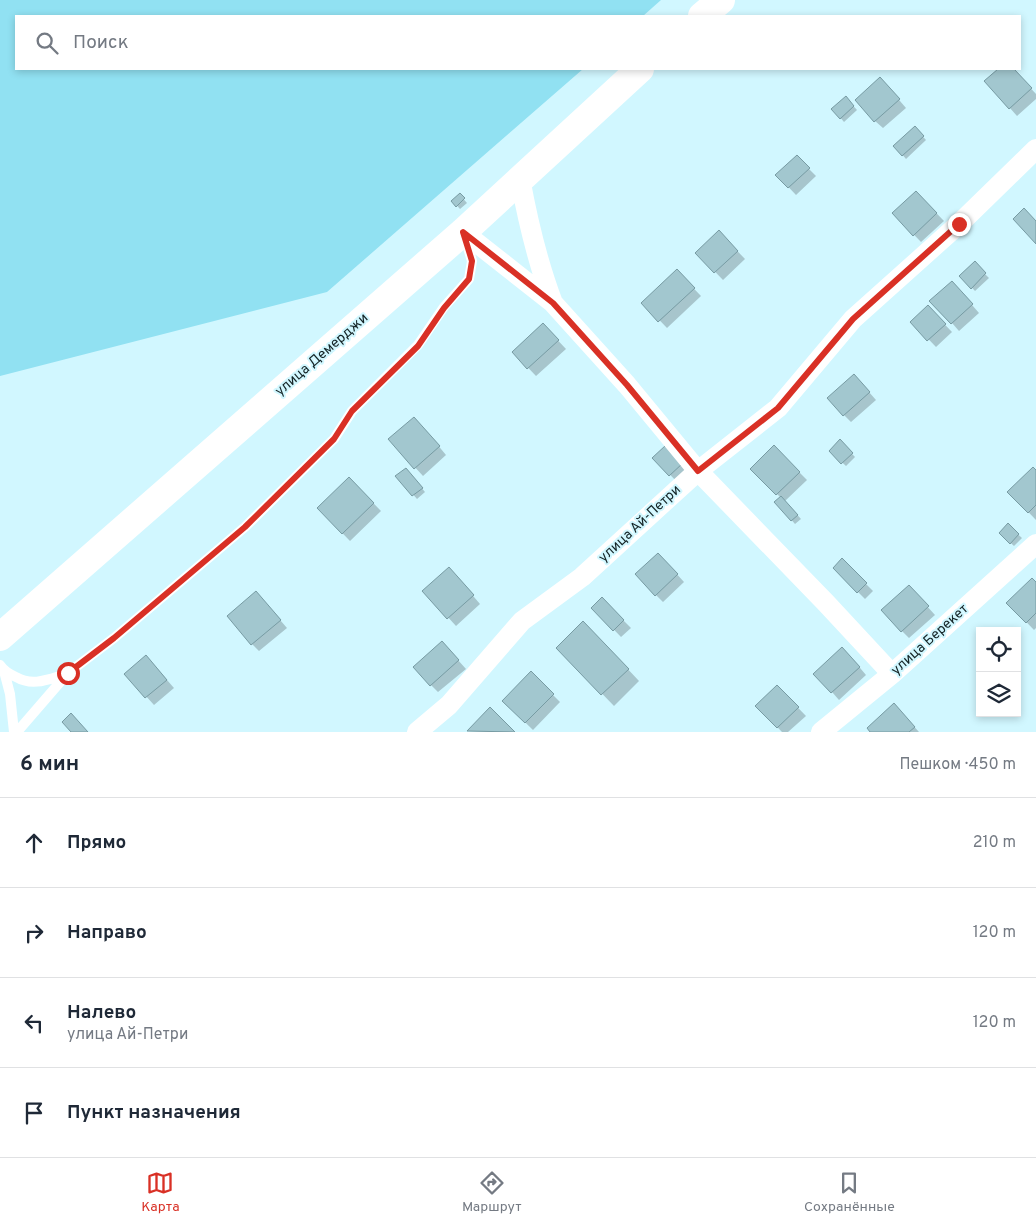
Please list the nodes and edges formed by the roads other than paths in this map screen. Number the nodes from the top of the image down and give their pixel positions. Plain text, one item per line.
1 (721, 0) edge
2 (703, 15) edge
3 (639, 70) edge
4 (1036, 149) edge
5 (520, 178) junction
6 (463, 232) junction
7 (553, 303) junction
8 (698, 471) junction
9 (1036, 544) edge
10 (0, 637) edge
11 (2, 668) edge
12 (68, 673) junction
13 (892, 674) junction
14 (15, 732) edge
15 (418, 732) edge
16 (821, 732) edge

1 - 2 main road
3 - 5 main road, улица Демерджи
4 - 8 street, улица Ай-Петри
5 - 6 main road, улица Демерджи
5 - 7 street
6 - 7 street
6 - 10 main road, улица Демерджи
6 - 12 lane
7 - 8 street
8 - 13 street
8 - 15 street, улица Ай-Петри
9 - 13 street, улица Берекет
11 - 12 lane
11 - 14 lane
12 - 14 lane
13 - 16 street, улица Берекет

